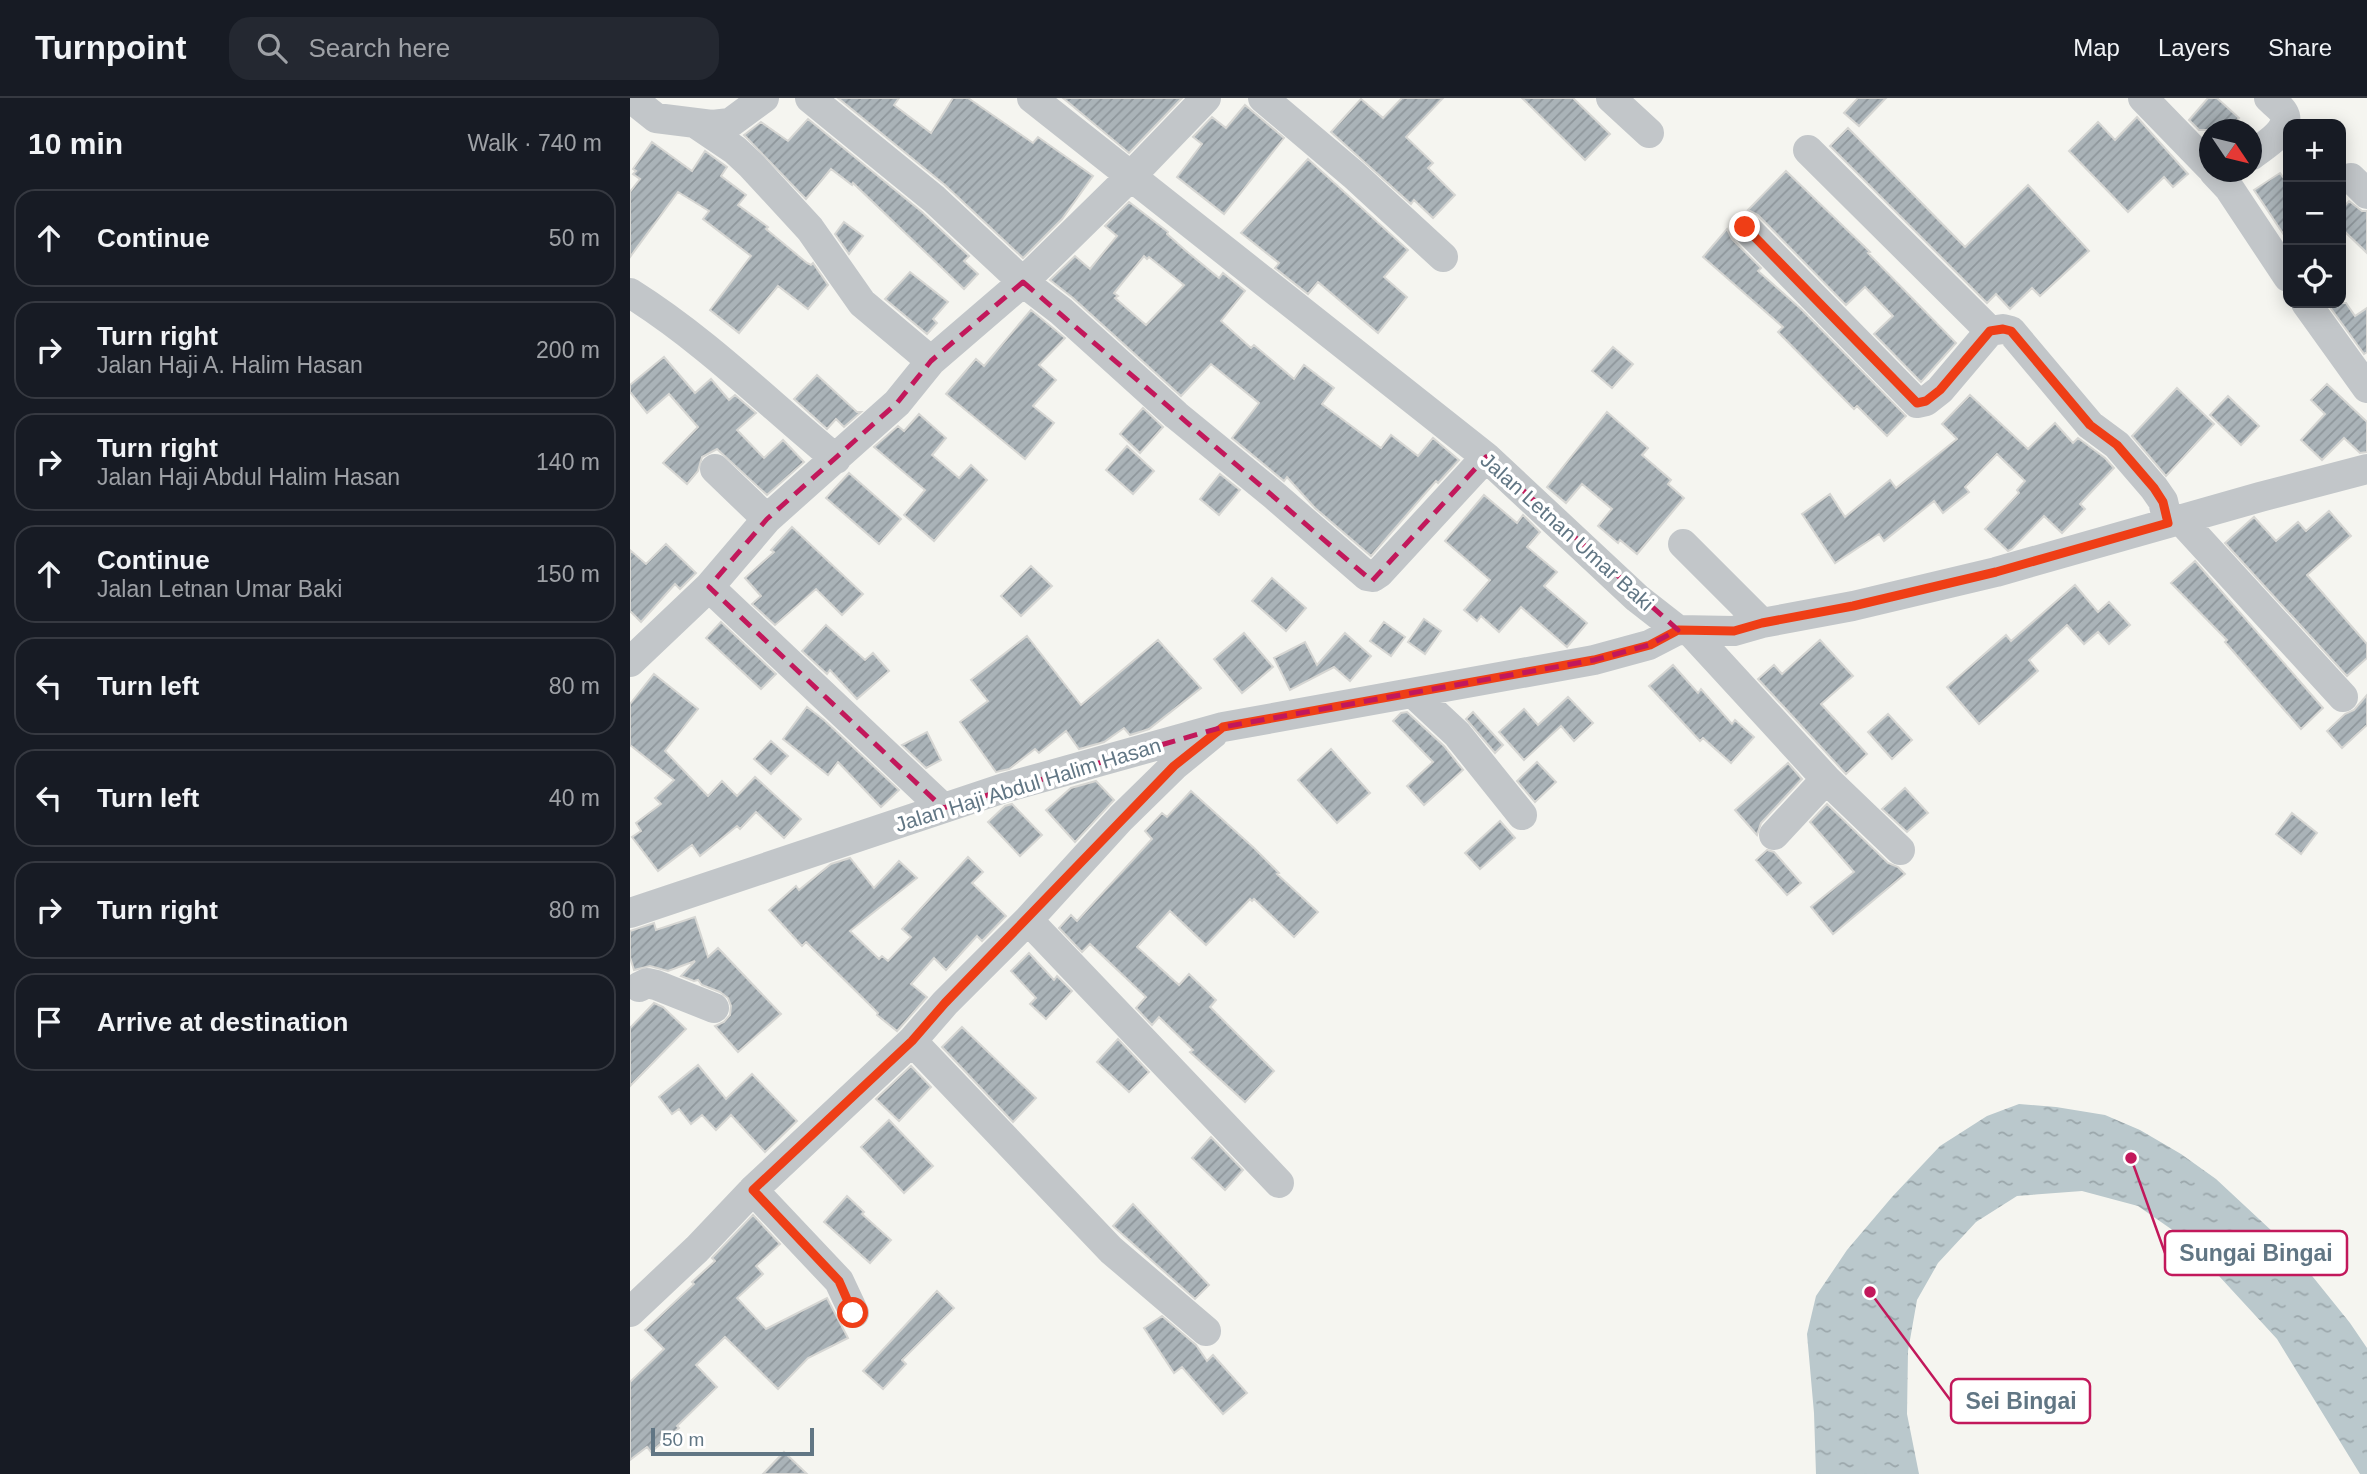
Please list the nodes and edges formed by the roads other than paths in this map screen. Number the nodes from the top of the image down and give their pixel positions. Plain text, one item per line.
1 (631, 98) edge
2 (764, 98) edge
3 (810, 98) edge
4 (1032, 98) edge
5 (1206, 98) edge
6 (1263, 98) edge
7 (1611, 98) edge
8 (2143, 98) edge
9 (2269, 98) edge
10 (698, 125) junction
11 (1649, 133) dead end
12 (2262, 146) edge
13 (1808, 150) dead end
14 (2199, 153) edge
15 (1131, 176) junction
16 (2225, 182) edge
17 (1745, 227) dead end
18 (1443, 257) dead end
19 (2283, 269) edge
20 (1023, 282) junction
21 (630, 293) edge
22 (2310, 308) edge
23 (1990, 331) junction
24 (931, 361) junction
25 (2367, 388) edge
26 (1486, 457) junction
27 (836, 459) junction
28 (715, 469) dead end
29 (2367, 469) edge
30 (767, 519) junction
31 (2174, 521) junction
32 (1683, 544) dead end
33 (709, 587) junction
34 (1762, 623) junction
35 (1685, 631) junction
36 (630, 662) edge
37 (1413, 693) junction
38 (2343, 697) dead end
39 (1223, 727) junction
40 (1826, 779) junction
41 (943, 808) junction
42 (1522, 815) dead end
43 (1774, 835) dead end
44 (1900, 850) dead end
45 (630, 913) edge
46 (1028, 920) junction
47 (633, 985) edge
48 (714, 1008) dead end
49 (912, 1041) junction
50 (1279, 1183) dead end
51 (753, 1190) junction
52 (630, 1312) edge
53 (853, 1313) dead end
54 (1206, 1331) dead end

1 - 10 street
2 - 10 street
3 - 20 street
4 - 15 street, Jalan Letnan Umar Baki
5 - 15 street
6 - 18 street
7 - 11 street
8 - 14 street
9 - 12 street
10 - 24 street
13 - 23 street
15 - 20 street
15 - 26 street, Jalan Letnan Umar Baki
16 - 19 street
17 - 23 street
20 - 24 street
20 - 26 street
21 - 27 street
22 - 25 street
23 - 31 street
24 - 27 street
26 - 35 street, Jalan Letnan Umar Baki
27 - 30 street
28 - 30 street
29 - 31 street
30 - 33 street
31 - 34 street
31 - 38 street
32 - 34 street
33 - 36 street
33 - 41 street
34 - 35 street
35 - 37 street, Jalan Haji Abdul Halim Hasan
35 - 40 street, Jalan Letnan Umar Baki
37 - 39 street, Jalan Haji Abdul Halim Hasan
37 - 42 street
39 - 41 street, Jalan Haji Abdul Halim Hasan
39 - 46 street
40 - 43 street
40 - 44 street, Jalan Letnan Umar Baki
41 - 45 street, Jalan Haji Abdul Halim Hasan
46 - 49 street
46 - 50 street
47 - 48 street
49 - 51 street
49 - 54 street
51 - 52 street
51 - 53 street

